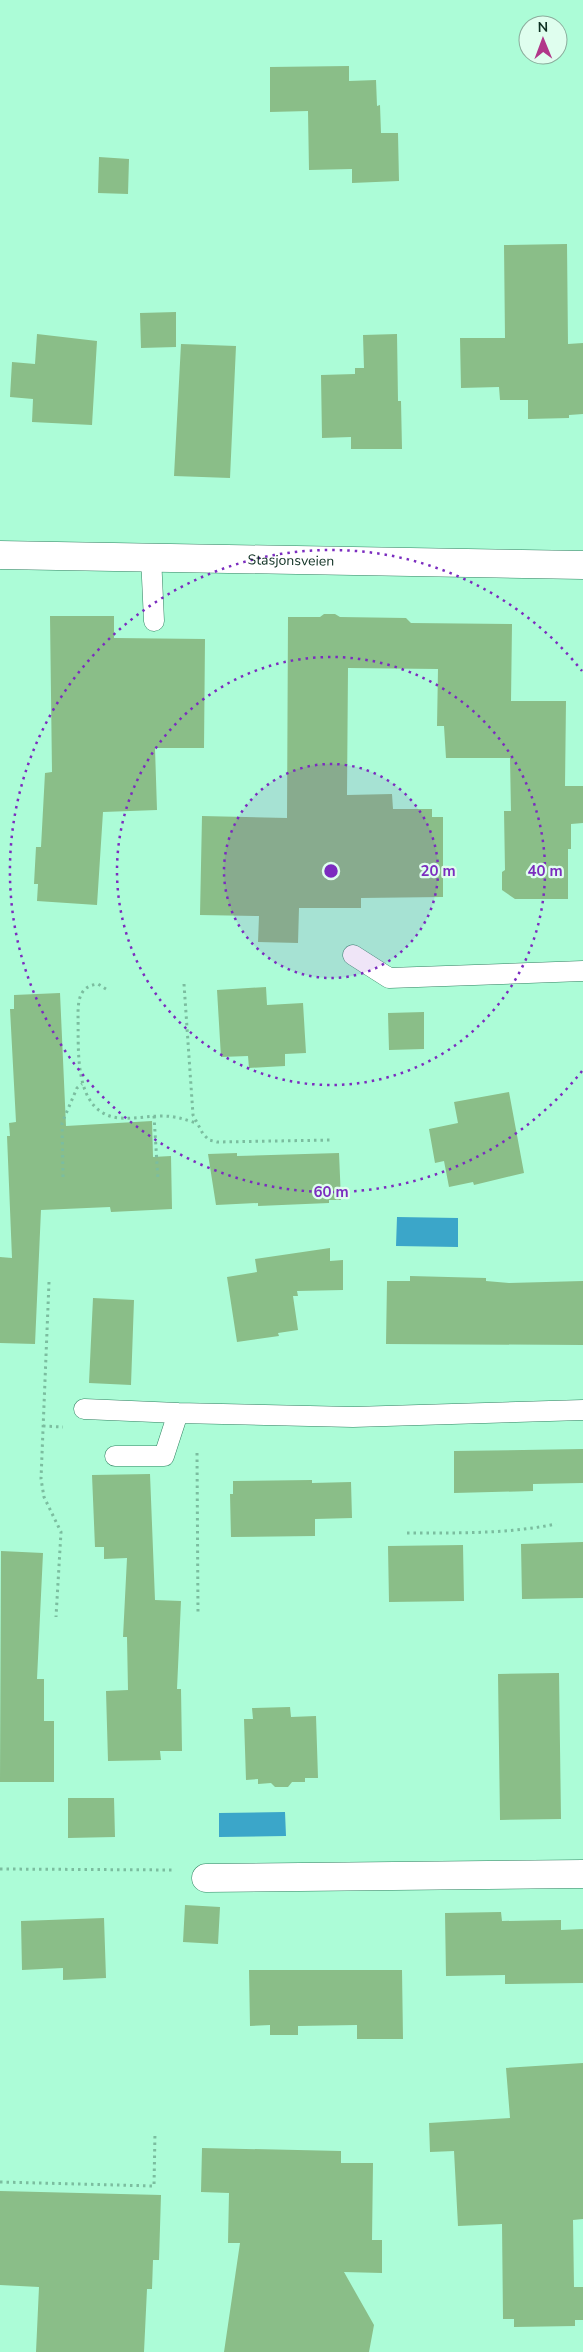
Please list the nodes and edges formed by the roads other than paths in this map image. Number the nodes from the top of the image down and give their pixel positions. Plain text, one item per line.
1 (0, 554) edge
2 (151, 556) junction
3 (583, 565) edge
4 (154, 621) dead end
5 (353, 955) dead end
6 (583, 971) edge
7 (84, 1409) dead end
8 (583, 1410) edge
9 (187, 1413) junction
10 (115, 1456) dead end
11 (583, 1874) edge
12 (206, 1878) road end

1 - 2 street, Stasjonsveien
2 - 3 street, Stasjonsveien
2 - 4 lane
5 - 6 lane
7 - 9 lane
8 - 9 lane
9 - 10 lane
11 - 12 street

